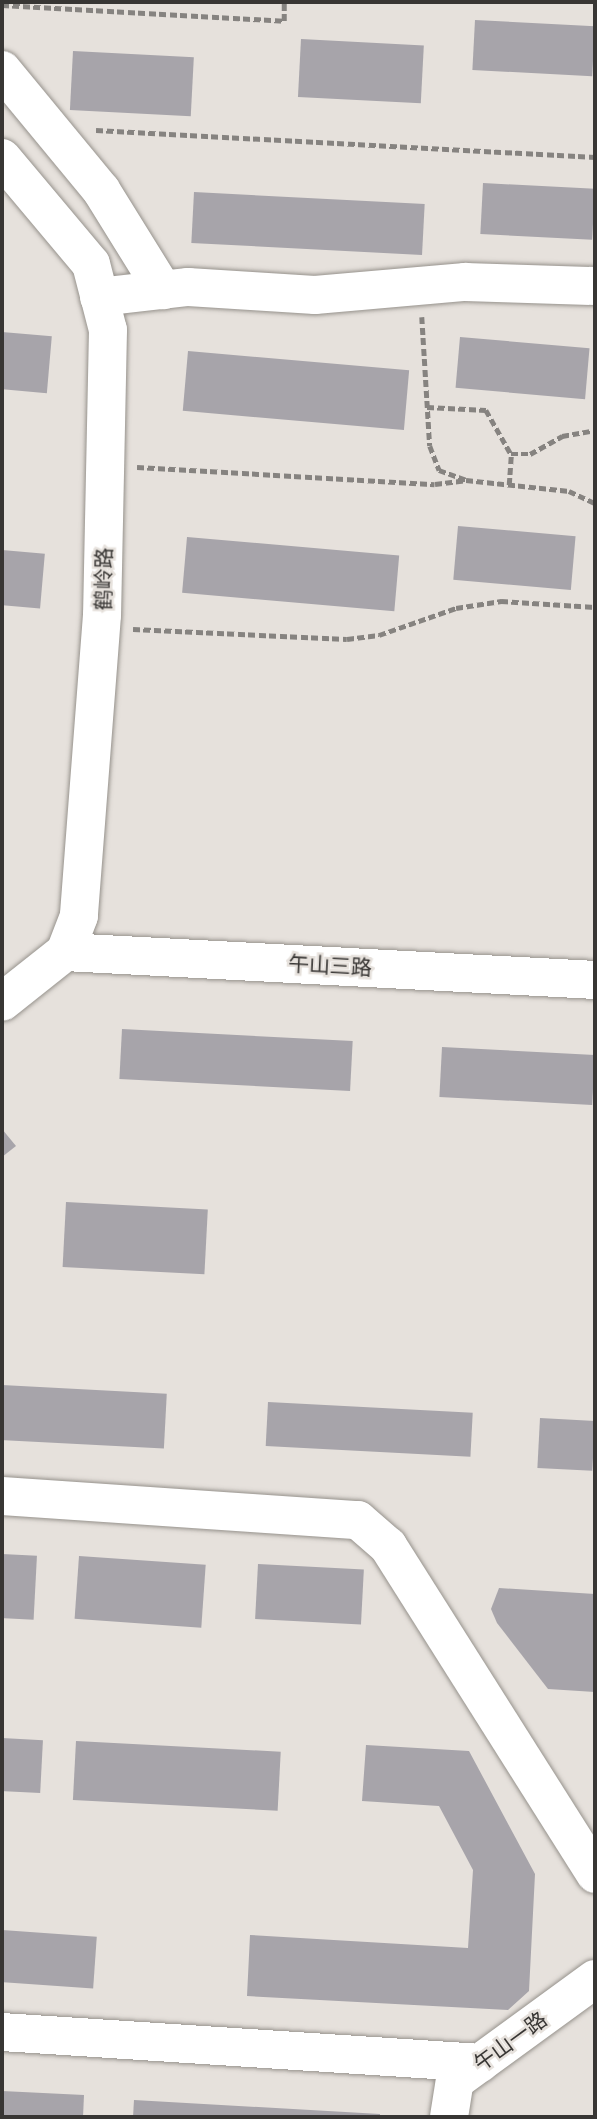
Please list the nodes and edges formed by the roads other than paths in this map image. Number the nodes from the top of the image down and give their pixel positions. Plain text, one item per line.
1 (2, 70) edge
2 (2, 158) edge
3 (595, 286) edge
4 (163, 290) junction
5 (99, 296) junction
6 (65, 952) junction
7 (595, 980) edge
8 (2, 1002) edge
9 (2, 1496) edge
10 (595, 1874) edge
11 (595, 1979) edge
12 (2, 2032) edge
13 (480, 2063) junction
14 (449, 2117) edge

1 - 4 street
2 - 5 street, 鹤岭路
3 - 4 street
4 - 5 street
5 - 6 street, 鹤岭路
6 - 7 street, 午山三路
6 - 8 street
9 - 10 street
11 - 13 street, 午山一路
12 - 13 street
13 - 14 street, 午山一路

